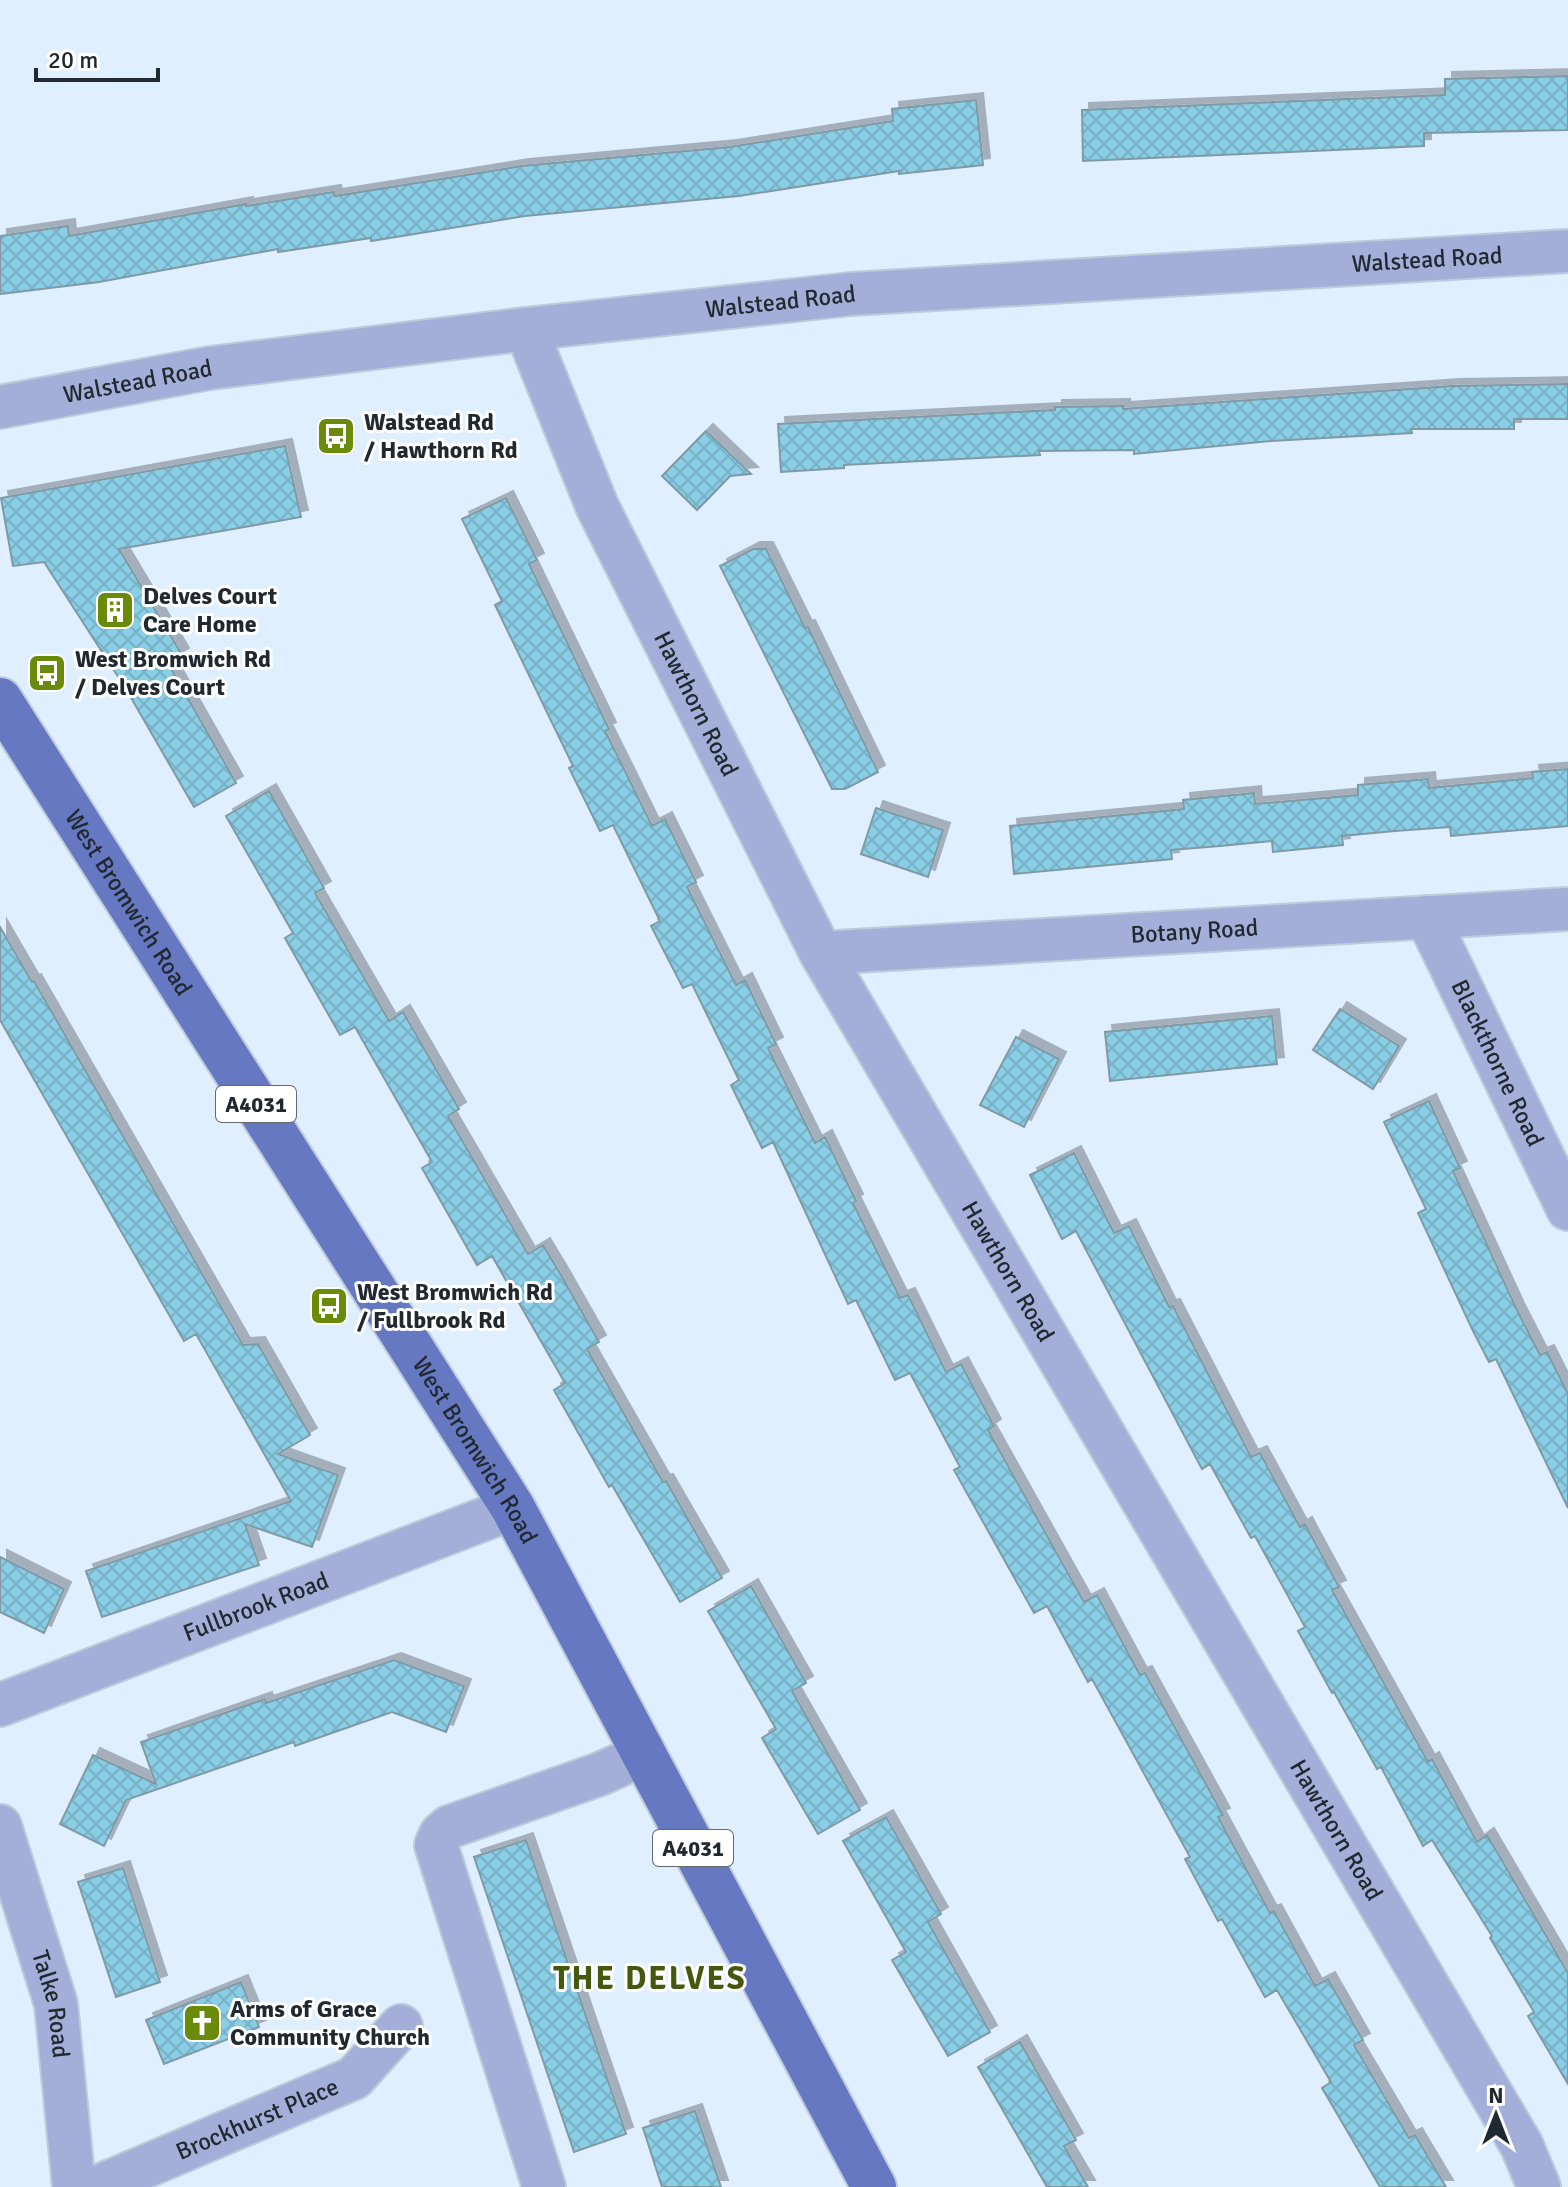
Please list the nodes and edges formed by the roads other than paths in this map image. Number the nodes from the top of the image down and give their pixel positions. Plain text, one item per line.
1 (1568, 251) edge
2 (526, 329) junction
3 (0, 407) edge
4 (0, 700) edge
5 (1568, 909) edge
6 (1427, 917) junction
7 (821, 953) junction
8 (1568, 1209) edge
9 (513, 1508) junction
10 (0, 1705) edge
11 (644, 1754) junction
12 (0, 1826) edge
13 (401, 2026) dead end
14 (74, 2187) edge
15 (97, 2187) edge
16 (544, 2187) edge
17 (874, 2187) edge
18 (1539, 2187) edge

1 - 2 street, Walstead Road
2 - 3 street, Walstead Road
2 - 7 street, Hawthorn Road
4 - 9 main road, West Bromwich Road / A4031
5 - 6 street, Botany Road
6 - 7 street, Botany Road
6 - 8 street, Blackthorne Road
7 - 18 street, Hawthorn Road
9 - 10 street, Fullbrook Road
9 - 11 main road, West Bromwich Road / A4031
11 - 16 street
11 - 17 main road, West Bromwich Road / A4031
12 - 14 street, Talke Road
13 - 15 street, Brockhurst Place

